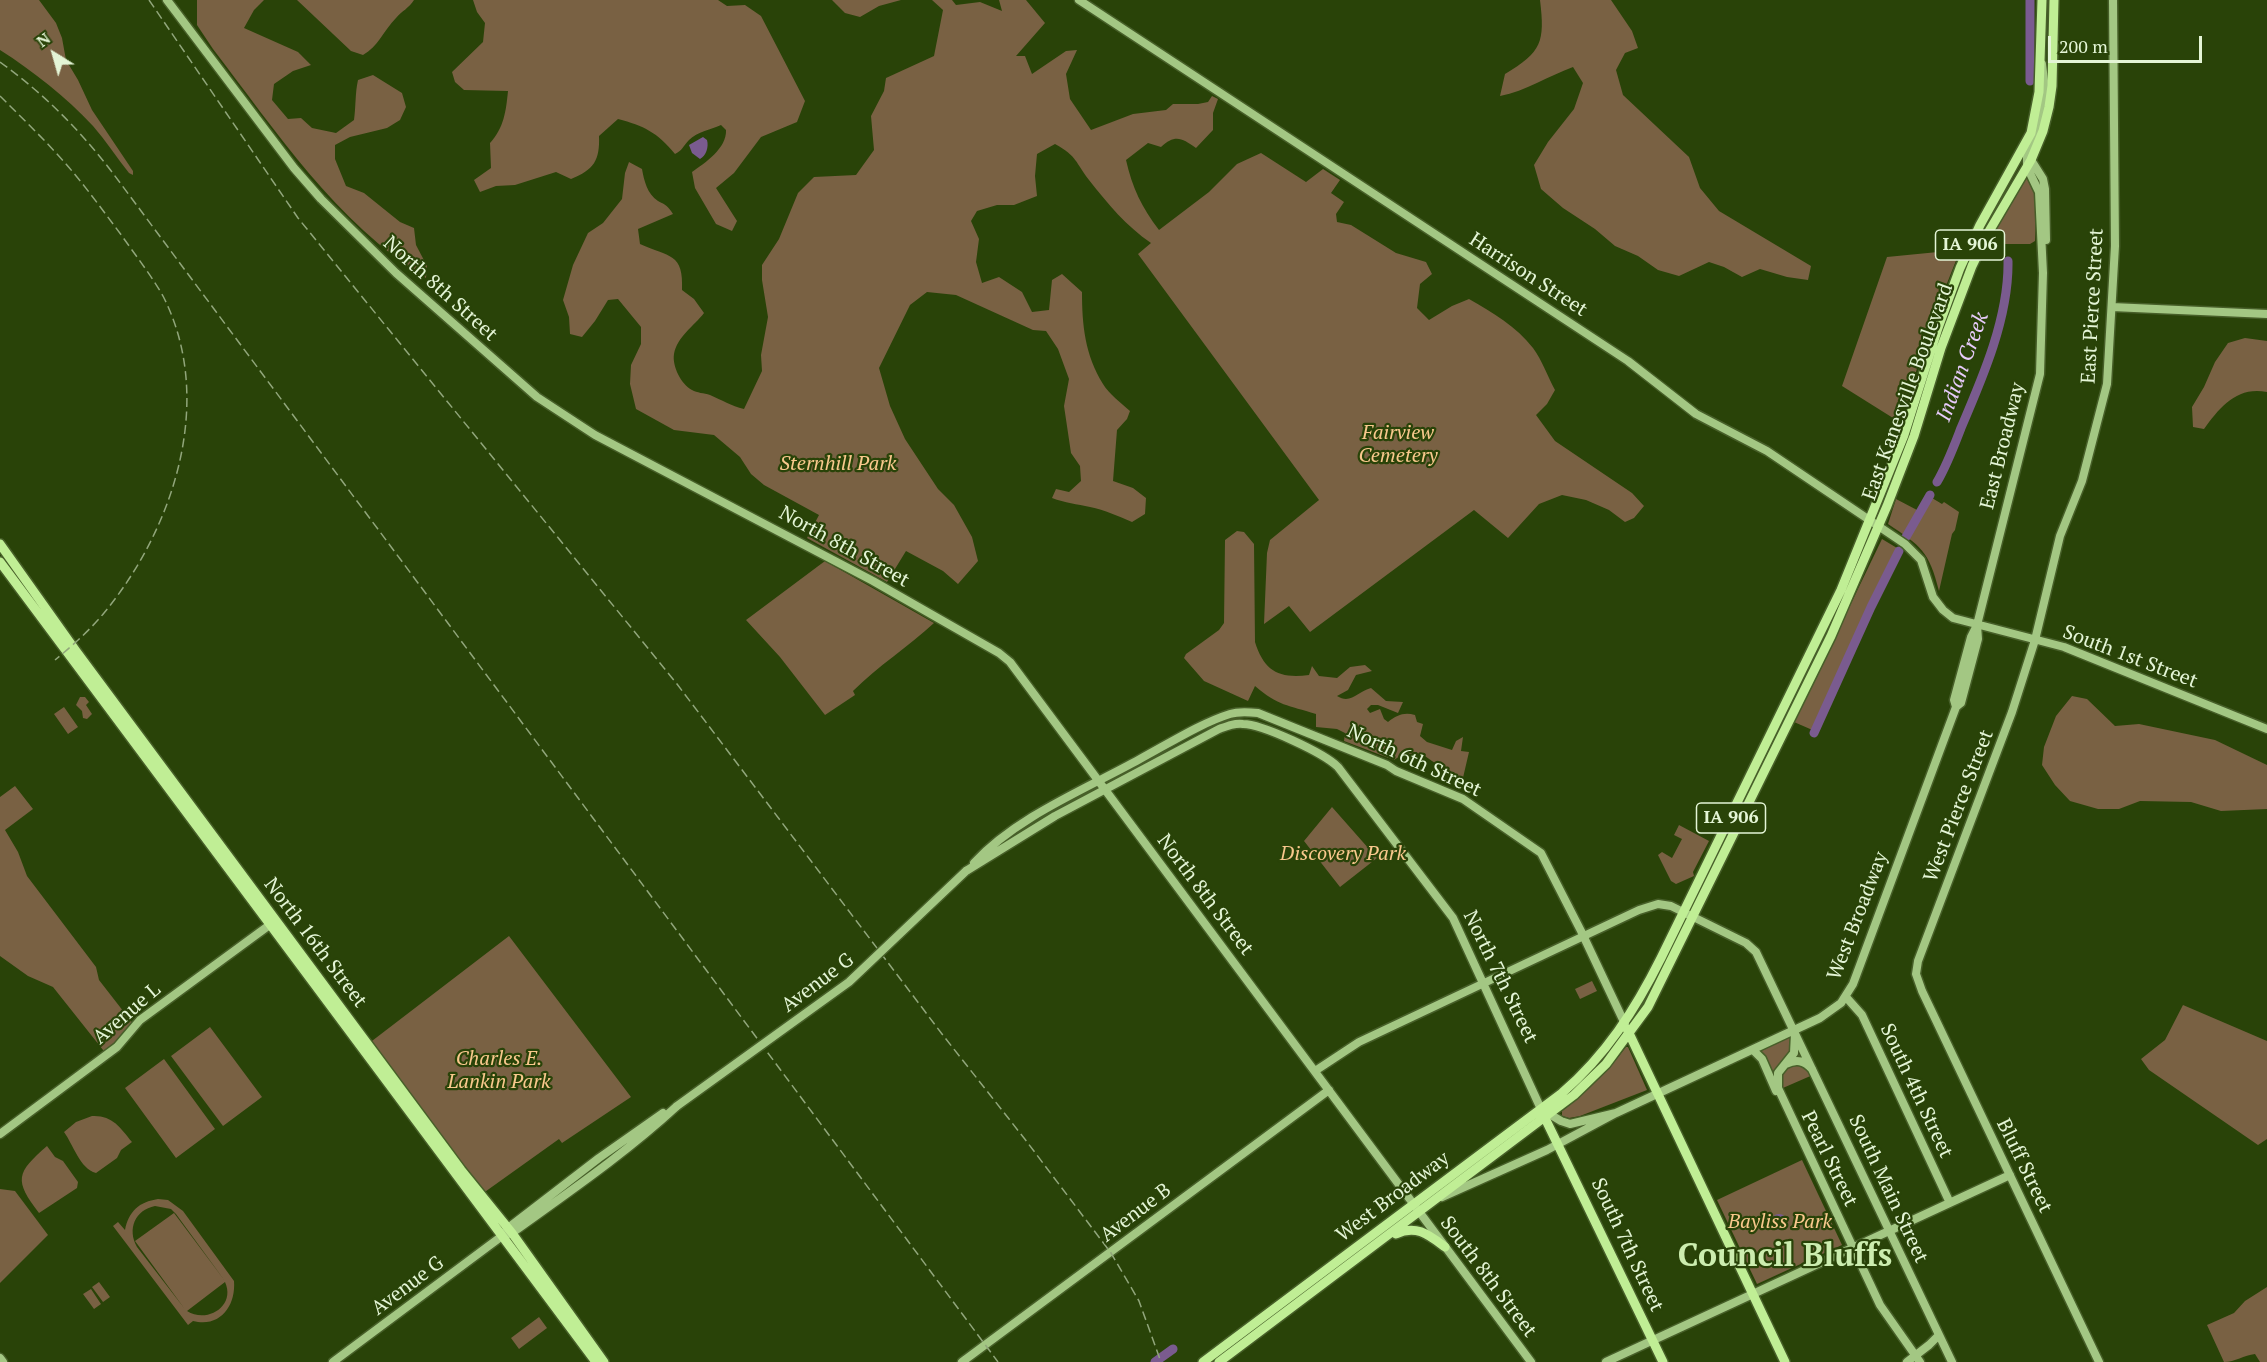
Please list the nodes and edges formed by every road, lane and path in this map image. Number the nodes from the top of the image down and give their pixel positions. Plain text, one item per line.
1 (167, 0) edge
2 (1080, 0) edge
3 (2042, 0) edge
4 (2054, 0) edge
5 (2113, 0) edge
6 (2040, 52) junction
7 (2029, 164) junction
8 (2112, 306) junction
9 (2267, 314) edge
10 (1874, 523) junction
11 (0, 544) edge
12 (0, 562) edge
13 (1933, 597) joint
14 (1977, 626) junction
15 (2036, 640) junction
16 (1217, 725) junction
17 (2267, 729) edge
18 (1099, 782) junction
19 (1104, 790) junction
20 (966, 871) junction
21 (1688, 914) junction
22 (273, 922) junction
23 (1584, 936) junction
24 (1484, 983) junction
25 (1919, 984) joint
26 (1846, 997) junction
27 (1625, 1024) junction
28 (1795, 1030) junction
29 (1630, 1034) junction
30 (1753, 1050) junction
31 (1783, 1066) junction
32 (1315, 1071) junction
33 (1814, 1071) junction
34 (1329, 1090) junction
35 (1658, 1094) junction
36 (1782, 1099) junction
37 (1616, 1113) junction
38 (1546, 1114) junction
39 (0, 1134) edge
40 (1559, 1144) junction
41 (2010, 1175) junction
42 (1435, 1199) junction
43 (1950, 1203) junction
44 (1416, 1208) junction
45 (508, 1232) junction
46 (1889, 1232) junction
47 (1386, 1239) junction
48 (1445, 1247) junction
49 (1854, 1248) junction
50 (1753, 1295) junction
51 (1296, 1299) junction
52 (1939, 1335) junction
53 (1653, 1341) junction
54 (0, 1358) edge
55 (1918, 1359) edge
56 (3, 1362) edge
57 (333, 1362) edge
58 (596, 1362) edge
59 (604, 1362) edge
60 (962, 1362) edge
61 (1203, 1362) edge
62 (1219, 1362) edge
63 (1530, 1362) edge
64 (1606, 1362) edge
65 (1663, 1362) edge
66 (1785, 1362) edge
67 (1907, 1362) edge
68 (1952, 1362) edge
69 (2099, 1362) edge

1 - 18 main road, North 8th Street
2 - 10 main road, Harrison Street
3 - 6 main road, IA 906
4 - 7 main road, East Kanesville Boulevard / IA 906
5 - 8 main road, East Pierce Street
6 - 7 main road
6 - 10 main road, East Kanesville Boulevard / IA 906
7 - 10 main road, East Kanesville Boulevard / IA 906
7 - 14 main road, East Broadway
8 - 9 main road
8 - 15 main road, East Pierce Street
10 - 13 main road, Harrison Street
10 - 21 main road, East Kanesville Boulevard / IA 906
11 - 22 main road, North 16th Street
12 - 22 main road, North 16th Street
13 - 14 main road, South 1st Street
14 - 15 main road, South 1st Street
14 - 26 main road, West Broadway
15 - 17 main road, South 1st Street
15 - 25 main road, West Pierce Street
16 - 18 main road, Avenue G
16 - 19 main road, Avenue G
16 - 23 main road, North 6th Street
16 - 24 main road, North 7th Street
18 - 19 main road, North 8th Street
18 - 20 main road, Avenue G
19 - 20 main road, Avenue G
19 - 32 main road, North 8th Street
20 - 45 main road, Avenue G, bridge
21 - 23 main road, South Main Street
21 - 27 main road, IA 906
21 - 28 main road, South Main Street
21 - 29 main road, IA 906
22 - 39 main road, Avenue L
22 - 45 main road, North 16th Street
23 - 24 main road, South Main Street
23 - 27 main road, North 6th Street
24 - 32 main road, South Main Street
24 - 38 main road, North 7th Street
25 - 41 main road, Bluff Street
26 - 28 main road, West Broadway
26 - 43 main road, South 4th Street
27 - 29 main road, North 6th Street
27 - 38 main road, IA 906
28 - 30 main road, West Broadway
28 - 31 main road, Pearl Street
28 - 33 main road, South Main Street
29 - 35 main road, North 6th Street
29 - 38 main road, IA 906
30 - 35 main road, West Broadway
30 - 36 main road
31 - 33 main road
31 - 36 main road, Pearl Street
32 - 34 main road, North 8th Street
33 - 46 main road, South Main Street
34 - 44 main road, North 8th Street
34 - 60 main road, Avenue B
35 - 37 main road, West Broadway
35 - 50 main road, North 6th Street
36 - 49 main road, Pearl Street
37 - 38 main road, West Broadway
37 - 40 main road, West Broadway
38 - 40 main road, North 7th Street
38 - 42 main road
38 - 44 main road, West Broadway
40 - 42 main road, West Broadway
40 - 53 main road, South 7th Street
41 - 43 main road
41 - 69 main road, Bluff Street
42 - 44 main road, West Broadway
43 - 46 main road
44 - 47 main road, West Broadway
44 - 48 main road, South 8th Street
44 - 51 main road, West Broadway
45 - 57 main road, Avenue G
45 - 58 main road, North 16th Street
45 - 59 main road, North 16th Street
46 - 49 main road
46 - 52 main road, South Main Street
47 - 48 main road
47 - 51 main road, West Broadway
48 - 63 main road, South 8th Street
49 - 50 main road
49 - 55 main road, Pearl Street
50 - 53 main road
50 - 66 main road, North 6th Street
51 - 61 main road, West Broadway
51 - 62 main road, West Broadway
52 - 55 main road
52 - 68 main road, South Main Street
53 - 64 main road
53 - 65 main road, South 7th Street
54 - 56 main road
55 - 67 main road

